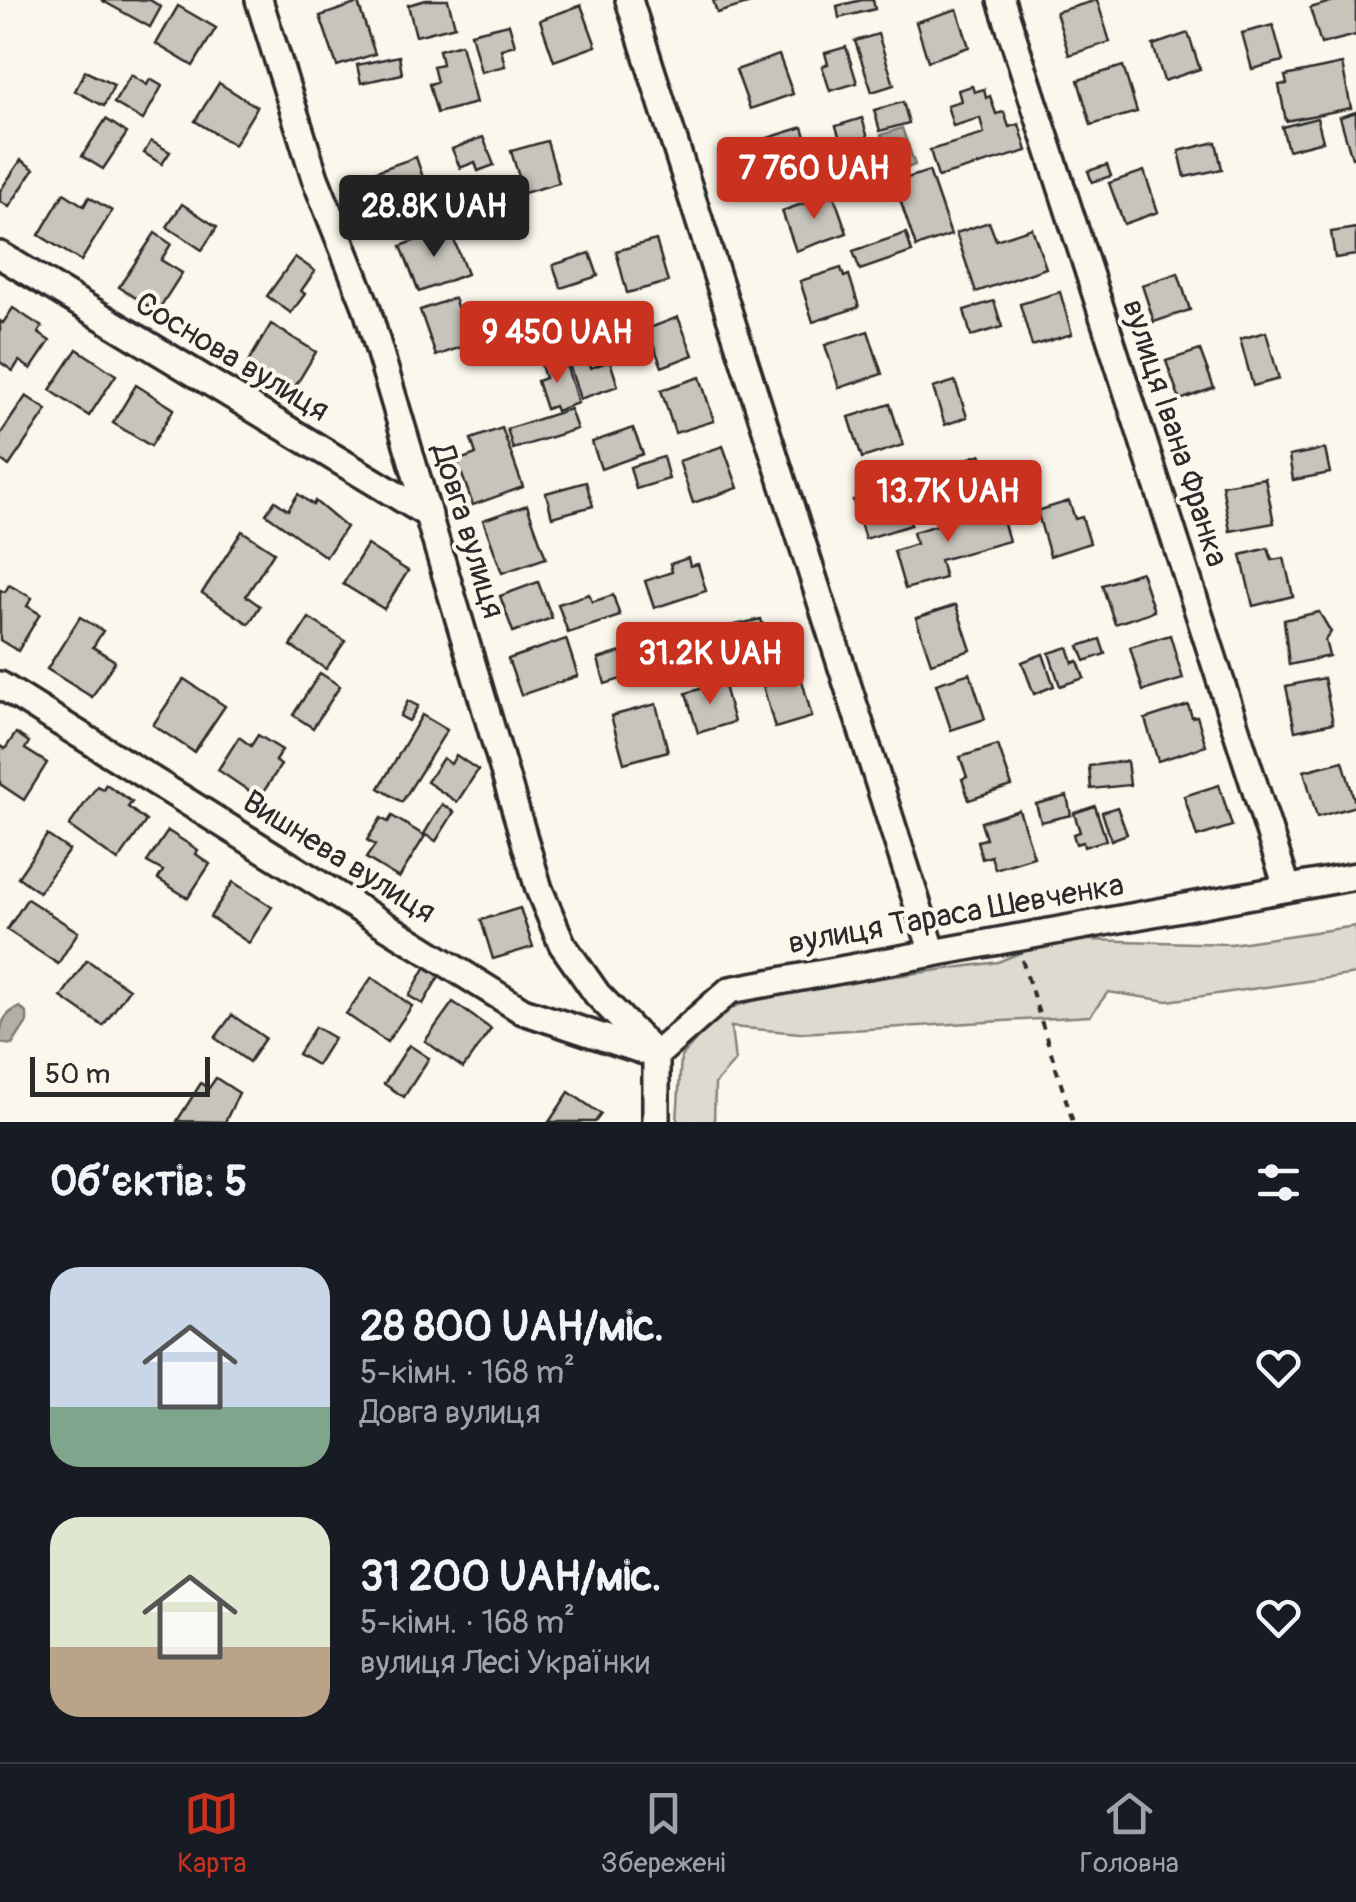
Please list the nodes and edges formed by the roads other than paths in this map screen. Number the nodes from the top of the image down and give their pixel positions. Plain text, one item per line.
1 (259, 0) edge
2 (628, 0) edge
3 (1001, 0) edge
4 (0, 254) edge
5 (430, 516) junction
6 (0, 686) edge
7 (1356, 876) edge
8 (1287, 887) junction
9 (933, 953) junction
10 (656, 1055) junction
11 (656, 1122) edge

1 - 5 street, Довга вулиця
2 - 9 street
3 - 8 street, вулиця Івана Франка
4 - 5 street, Соснова вулиця
5 - 10 street, Довга вулиця
6 - 10 street, Вишнева вулиця
7 - 8 street, вулиця Тараса Шевченка
8 - 9 street, вулиця Тараса Шевченка
9 - 10 street, вулиця Тараса Шевченка
10 - 11 street

